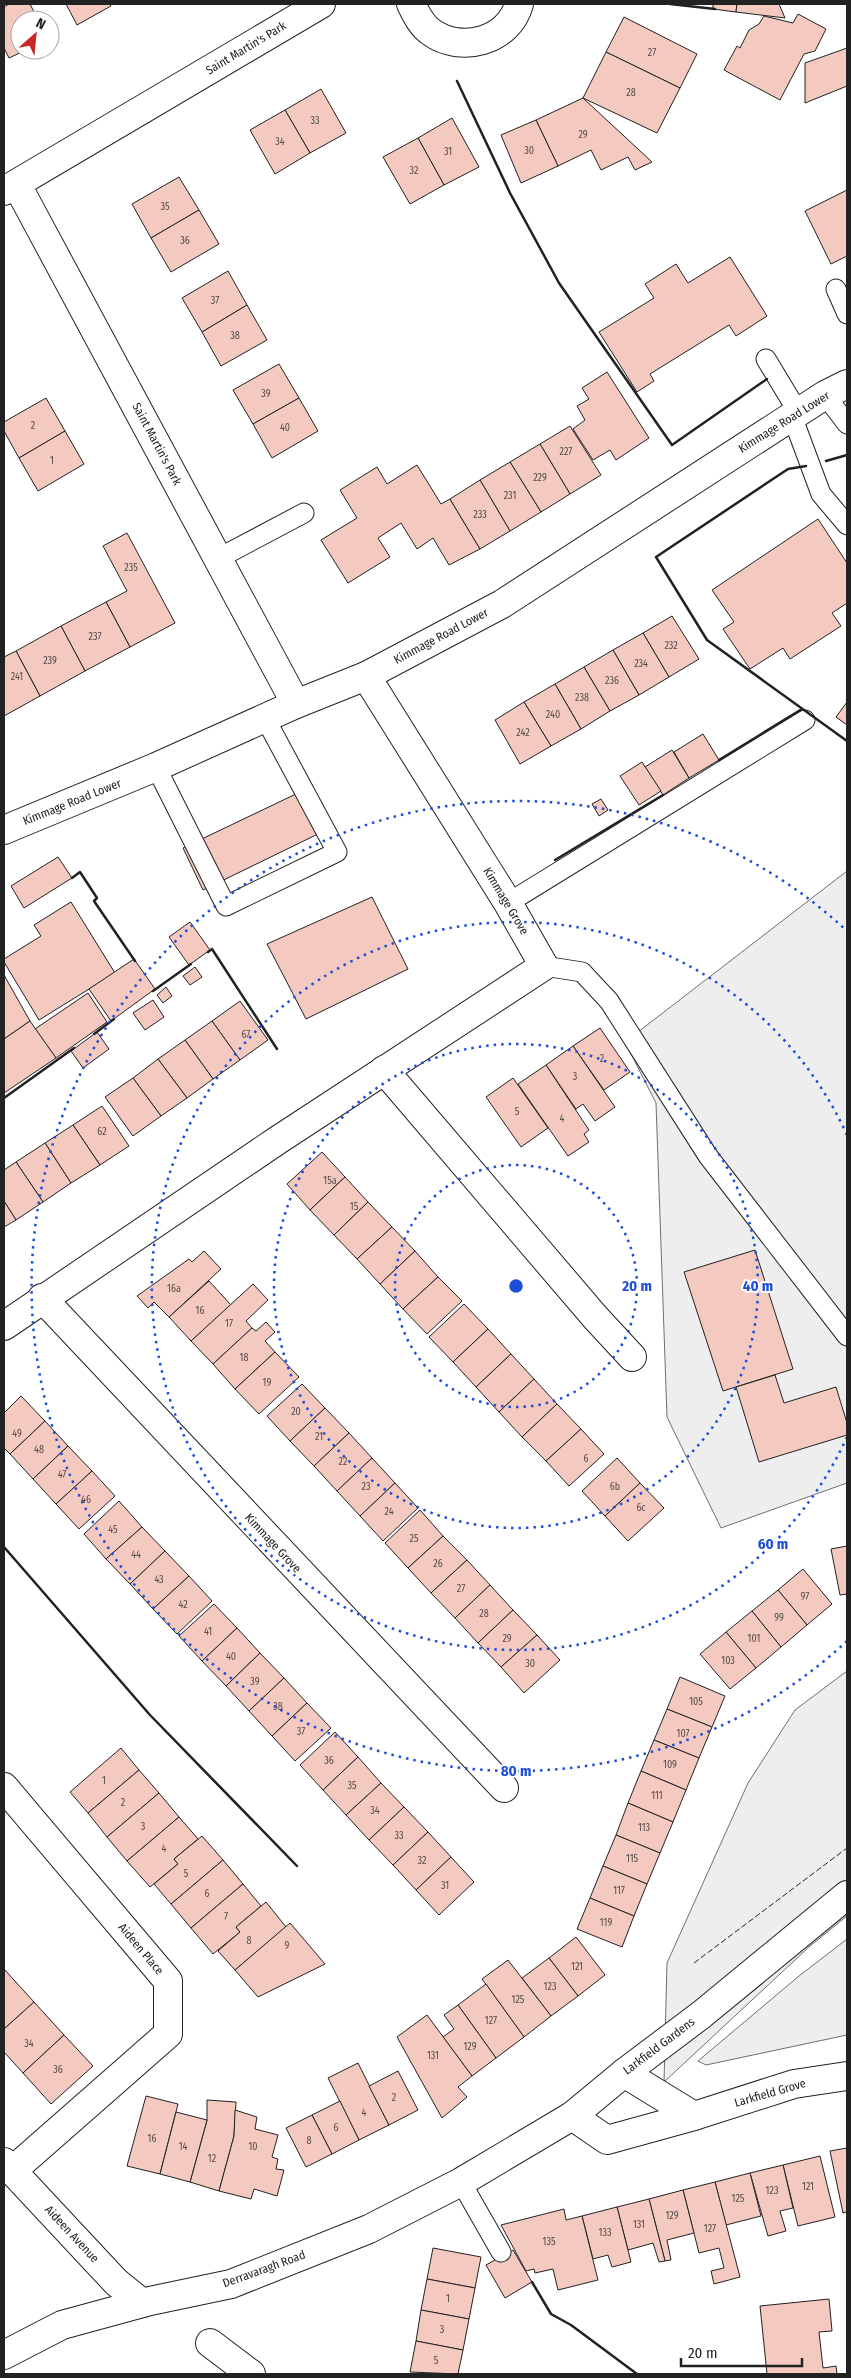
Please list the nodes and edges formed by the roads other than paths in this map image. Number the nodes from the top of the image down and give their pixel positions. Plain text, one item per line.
1 (321, 4) edge
2 (411, 4) edge
3 (519, 4) edge
4 (10, 188) edge
5 (836, 289) dead end
6 (847, 314) edge
7 (766, 359) dead end
8 (836, 389) edge
9 (795, 414) junction
10 (847, 424) edge
11 (304, 513) dead end
12 (847, 525) edge
13 (219, 558) junction
14 (366, 676) junction
15 (296, 704) junction
16 (265, 718) junction
17 (805, 720) dead end
18 (156, 767) junction
19 (4, 830) edge
20 (508, 903) junction
21 (544, 966) junction
22 (384, 1070) junction
23 (42, 1298) junction
24 (4, 1326) edge
25 (847, 1336) edge
26 (632, 1357) dead end
27 (4, 1786) edge
28 (504, 1788) dead end
29 (847, 1895) edge
30 (624, 2072) junction
31 (847, 2076) edge
32 (572, 2116) junction
33 (694, 2116) junction
34 (8, 2167) edge
35 (461, 2182) junction
36 (502, 2252) dead end
37 (142, 2303) junction
38 (210, 2343) dead end
39 (4, 2355) edge
40 (251, 2374) edge

1 - 4 street, Saint Martin's Park
2 - 3 street
4 - 13 street, Saint Martin's Park
5 - 6 lane
7 - 9 lane
8 - 9 street, Kimmage Road Lower
8 - 10 lane
9 - 12 lane
9 - 14 street, Kimmage Road Lower
11 - 13 lane
13 - 15 street, Saint Martin's Park
14 - 15 street, Kimmage Road Lower
14 - 20 street, Kimmage Grove
15 - 16 street, Kimmage Road Lower
16 - 18 street, Kimmage Road Lower
16 - 18 lane
17 - 20 lane
18 - 19 street, Kimmage Road Lower
20 - 21 street, Kimmage Grove
21 - 22 street
21 - 25 lane
22 - 23 street
22 - 26 street
23 - 24 street
23 - 28 street, Kimmage Grove
27 - 34 street, Aideen Place
29 - 30 street, Larkfield Gardens
30 - 32 street, Larkfield Gardens
30 - 33 street
31 - 33 street, Larkfield Grove
32 - 33 street, Larkfield Grove
32 - 35 street, Larkfield Gardens
34 - 37 street, Aideen Avenue
35 - 36 lane
35 - 37 street, Derravaragh Road
37 - 39 street, Derravaragh Road
38 - 40 street

